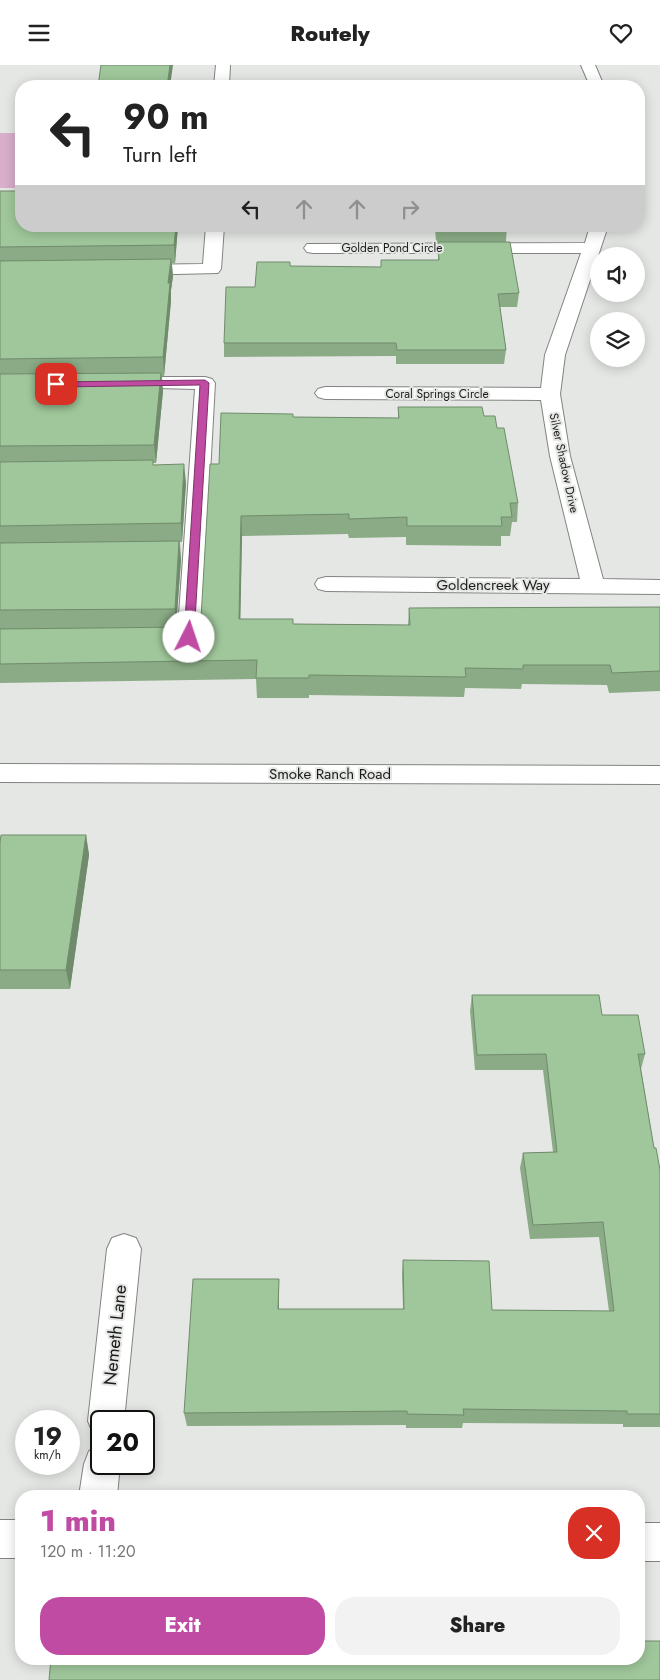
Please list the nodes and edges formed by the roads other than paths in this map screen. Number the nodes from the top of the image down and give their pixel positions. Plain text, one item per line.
1 (223, 65) edge
2 (588, 65) edge
3 (222, 80) edge
4 (594, 80) edge
5 (214, 232) edge
6 (597, 232) edge
7 (591, 247) edge
8 (313, 248) dead end
9 (590, 248) edge
10 (590, 251) edge
11 (116, 270) edge
12 (107, 384) edge
13 (325, 393) dead end
14 (550, 394) junction
15 (326, 584) dead end
16 (593, 586) junction
17 (660, 587) edge
18 (139, 637) edge
19 (0, 773) edge
20 (660, 775) edge
21 (124, 1249) dead end
22 (107, 1410) edge
23 (101, 1475) edge
24 (99, 1490) edge
25 (0, 1539) edge
26 (15, 1539) edge
27 (645, 1542) edge
28 (660, 1542) edge

1 - 3 street
2 - 4 street
5 - 11 street
6 - 7 street, Silver Shadow Drive
8 - 9 street, Golden Pond Circle
10 - 14 street, Silver Shadow Drive
12 - 18 street
13 - 14 street, Coral Springs Circle
14 - 16 street, Silver Shadow Drive
15 - 16 street, Goldencreek Way
16 - 17 street, Goldencreek Way
19 - 20 street, Smoke Ranch Road
21 - 22 street, Nemeth Lane
23 - 24 street
25 - 26 street
27 - 28 street

